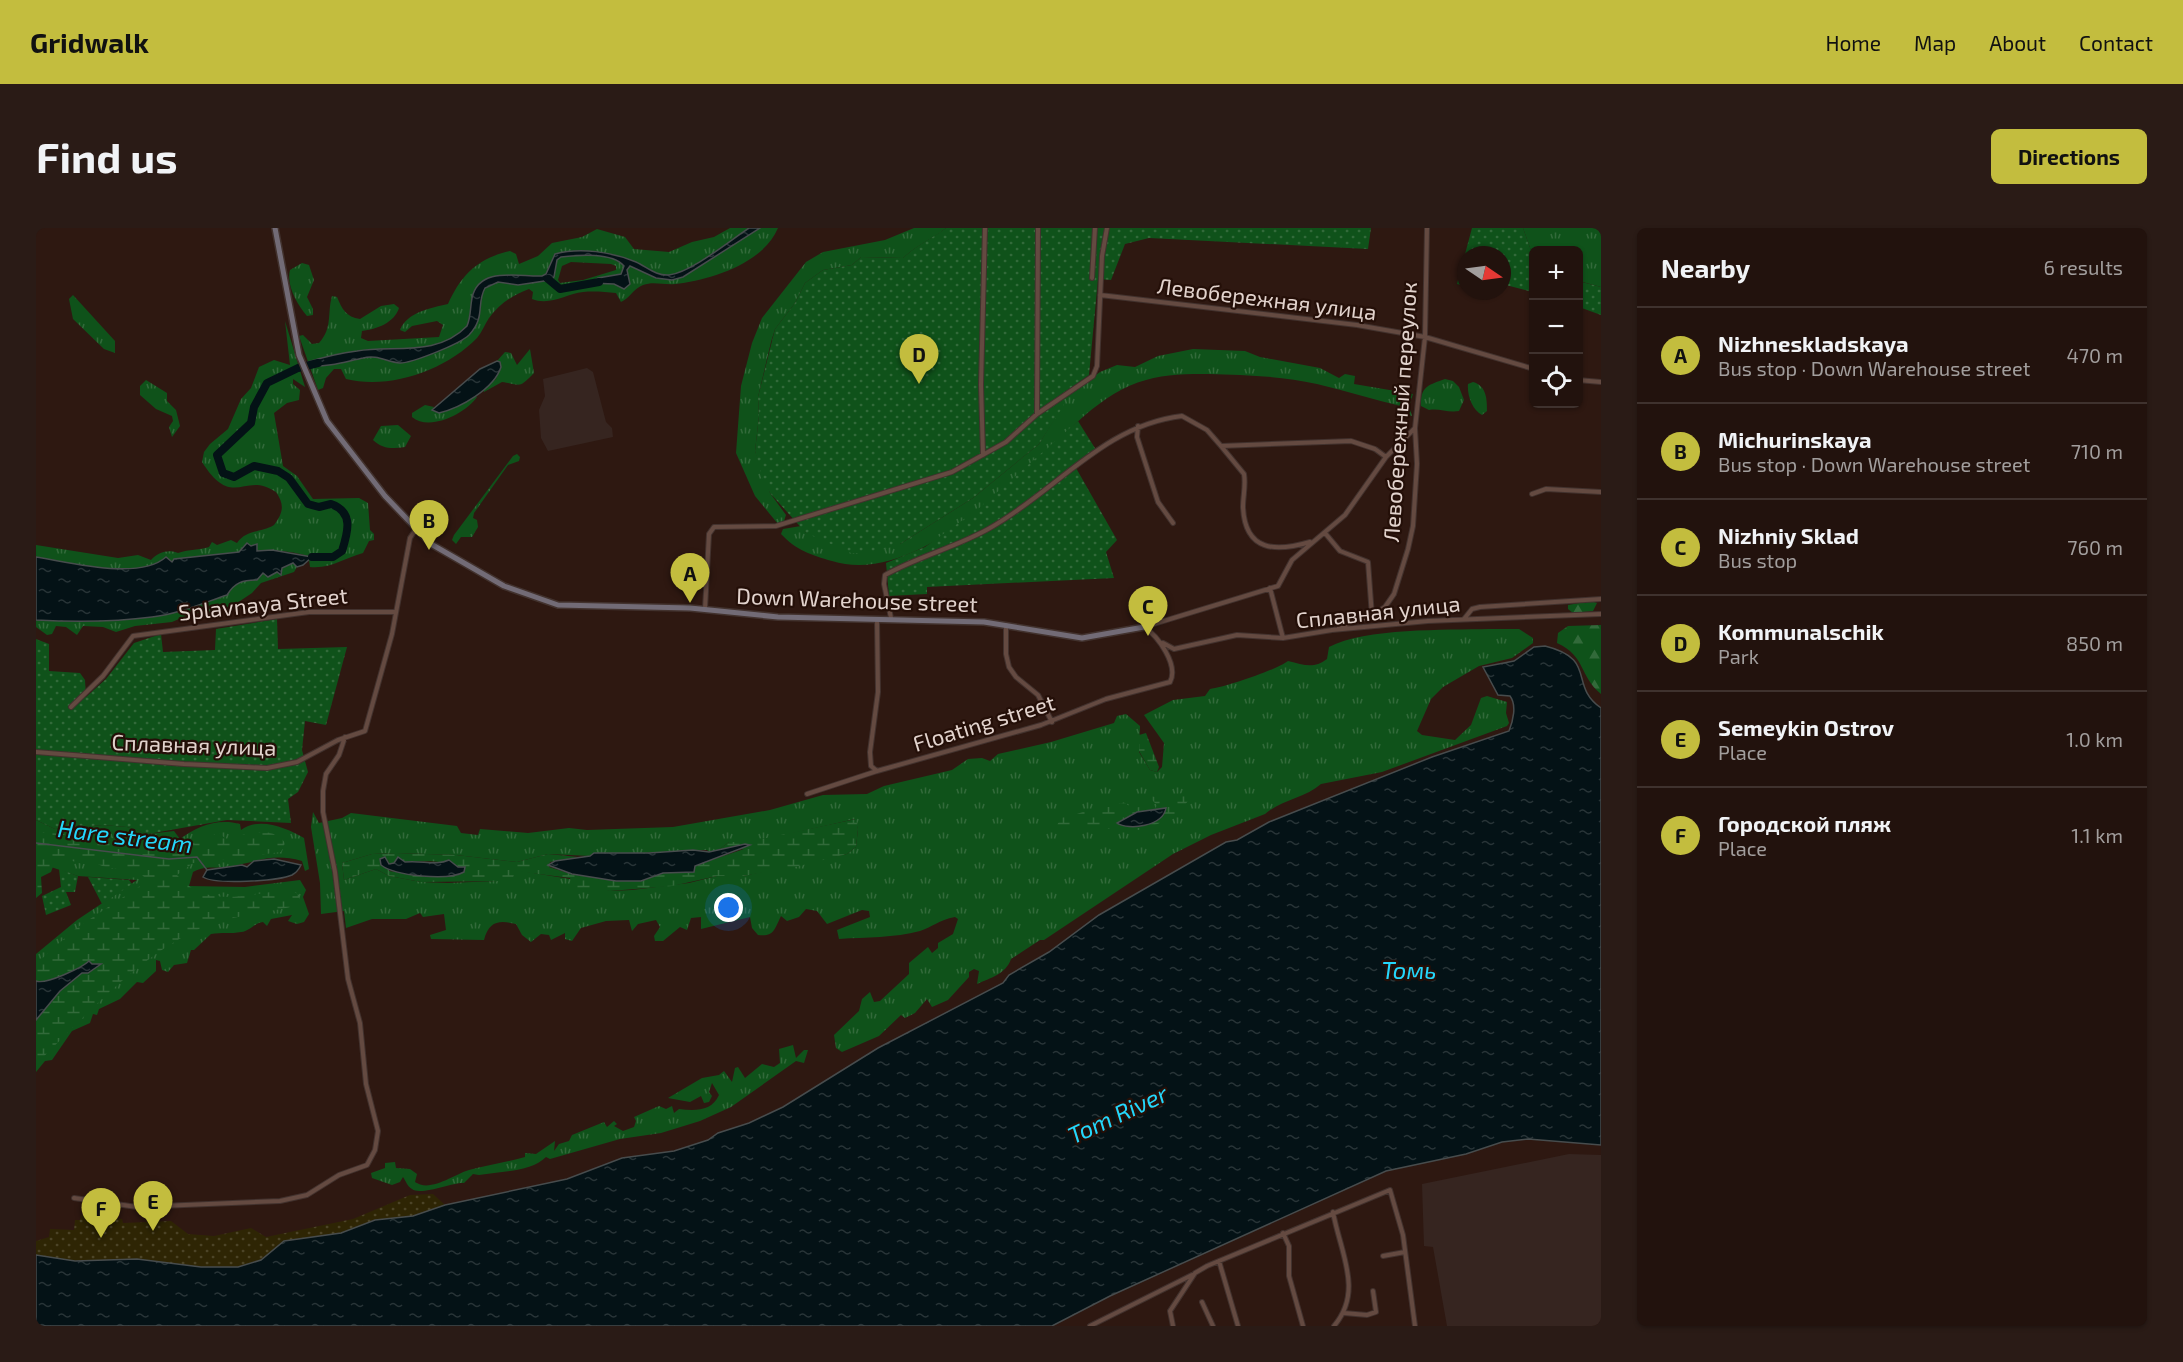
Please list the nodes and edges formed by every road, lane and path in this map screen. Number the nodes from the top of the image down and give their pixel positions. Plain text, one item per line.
1 (275, 228) edge
2 (985, 228) edge
3 (1038, 228) edge
4 (1095, 228) edge
5 (1107, 228) edge
6 (1427, 228) edge
7 (1092, 278) dead end
8 (1100, 295) junction
9 (1425, 337) junction
10 (1529, 368) edge
11 (1583, 380) edge
12 (1601, 382) edge
13 (1037, 414) junction
14 (1138, 425) junction
15 (1415, 428) junction
16 (1221, 446) junction
17 (982, 455) junction
18 (1386, 457) junction
19 (1601, 492) edge
20 (1532, 494) dead end
21 (1173, 523) dead end
22 (416, 529) junction
23 (1325, 533) junction
24 (1314, 541) junction
25 (1270, 588) junction
26 (1601, 600) edge
27 (705, 609) junction
28 (396, 612) junction
29 (1601, 614) edge
30 (1371, 616) junction
31 (878, 618) junction
32 (891, 618) junction
33 (1464, 619) junction
34 (1006, 624) junction
35 (1144, 627) junction
36 (1332, 630) junction
37 (1283, 638) junction
38 (1162, 642) junction
39 (71, 707) dead end
40 (1052, 722) junction
41 (345, 737) junction
42 (36, 752) edge
43 (877, 771) junction
44 (807, 794) dead end
45 (74, 1198) dead end
46 (1333, 1212) junction
47 (1283, 1233) junction
48 (1405, 1252) junction
49 (1383, 1256) dead end
50 (1219, 1261) junction
51 (1195, 1273) junction
52 (1373, 1291) dead end
53 (1202, 1302) dead end
54 (1344, 1312) junction
55 (1090, 1326) edge
56 (1173, 1326) edge
57 (1214, 1326) edge
58 (1239, 1326) edge
59 (1303, 1326) edge
60 (1334, 1326) edge
61 (1415, 1326) edge

1 - 22 street, Down Warehouse street
2 - 17 street
3 - 13 street
4 - 7 street
5 - 8 street
6 - 9 street, Левобережный переулок
8 - 9 street, Левобережная улица
8 - 13 street
9 - 10 street, Левобережная улица
9 - 15 street, Левобережный переулок
11 - 12 street
13 - 17 street
14 - 16 street
14 - 21 street
14 - 32 street
15 - 18 street
15 - 30 street, Левобережный переулок
16 - 18 street
16 - 24 street
17 - 27 street
18 - 23 street
19 - 20 street
22 - 27 street, Down Warehouse street
22 - 28 street
23 - 24 street
23 - 30 street
24 - 25 street
25 - 35 street
25 - 37 street
26 - 33 street
27 - 31 street, Down Warehouse street
28 - 39 street, Splavnaya Street
28 - 41 street, Сплавная улица
29 - 33 street, Сплавная улица
30 - 36 street, Левобережный переулок
31 - 32 street, Down Warehouse street
31 - 43 street
32 - 34 street, Down Warehouse street
33 - 36 street, Сплавная улица
34 - 35 street, Down Warehouse street
34 - 40 street
35 - 38 street
36 - 37 street, Сплавная улица
37 - 38 street, Сплавная улица
38 - 40 street, Floating street
40 - 43 street, Floating street
41 - 42 street, Сплавная улица
41 - 45 street
43 - 44 street, Floating street
46 - 47 street
46 - 48 street
46 - 54 street
47 - 50 street
47 - 59 street
48 - 49 street
48 - 61 street
50 - 51 street
50 - 58 street
51 - 55 street
51 - 56 street
52 - 54 street
53 - 57 street
54 - 60 street

